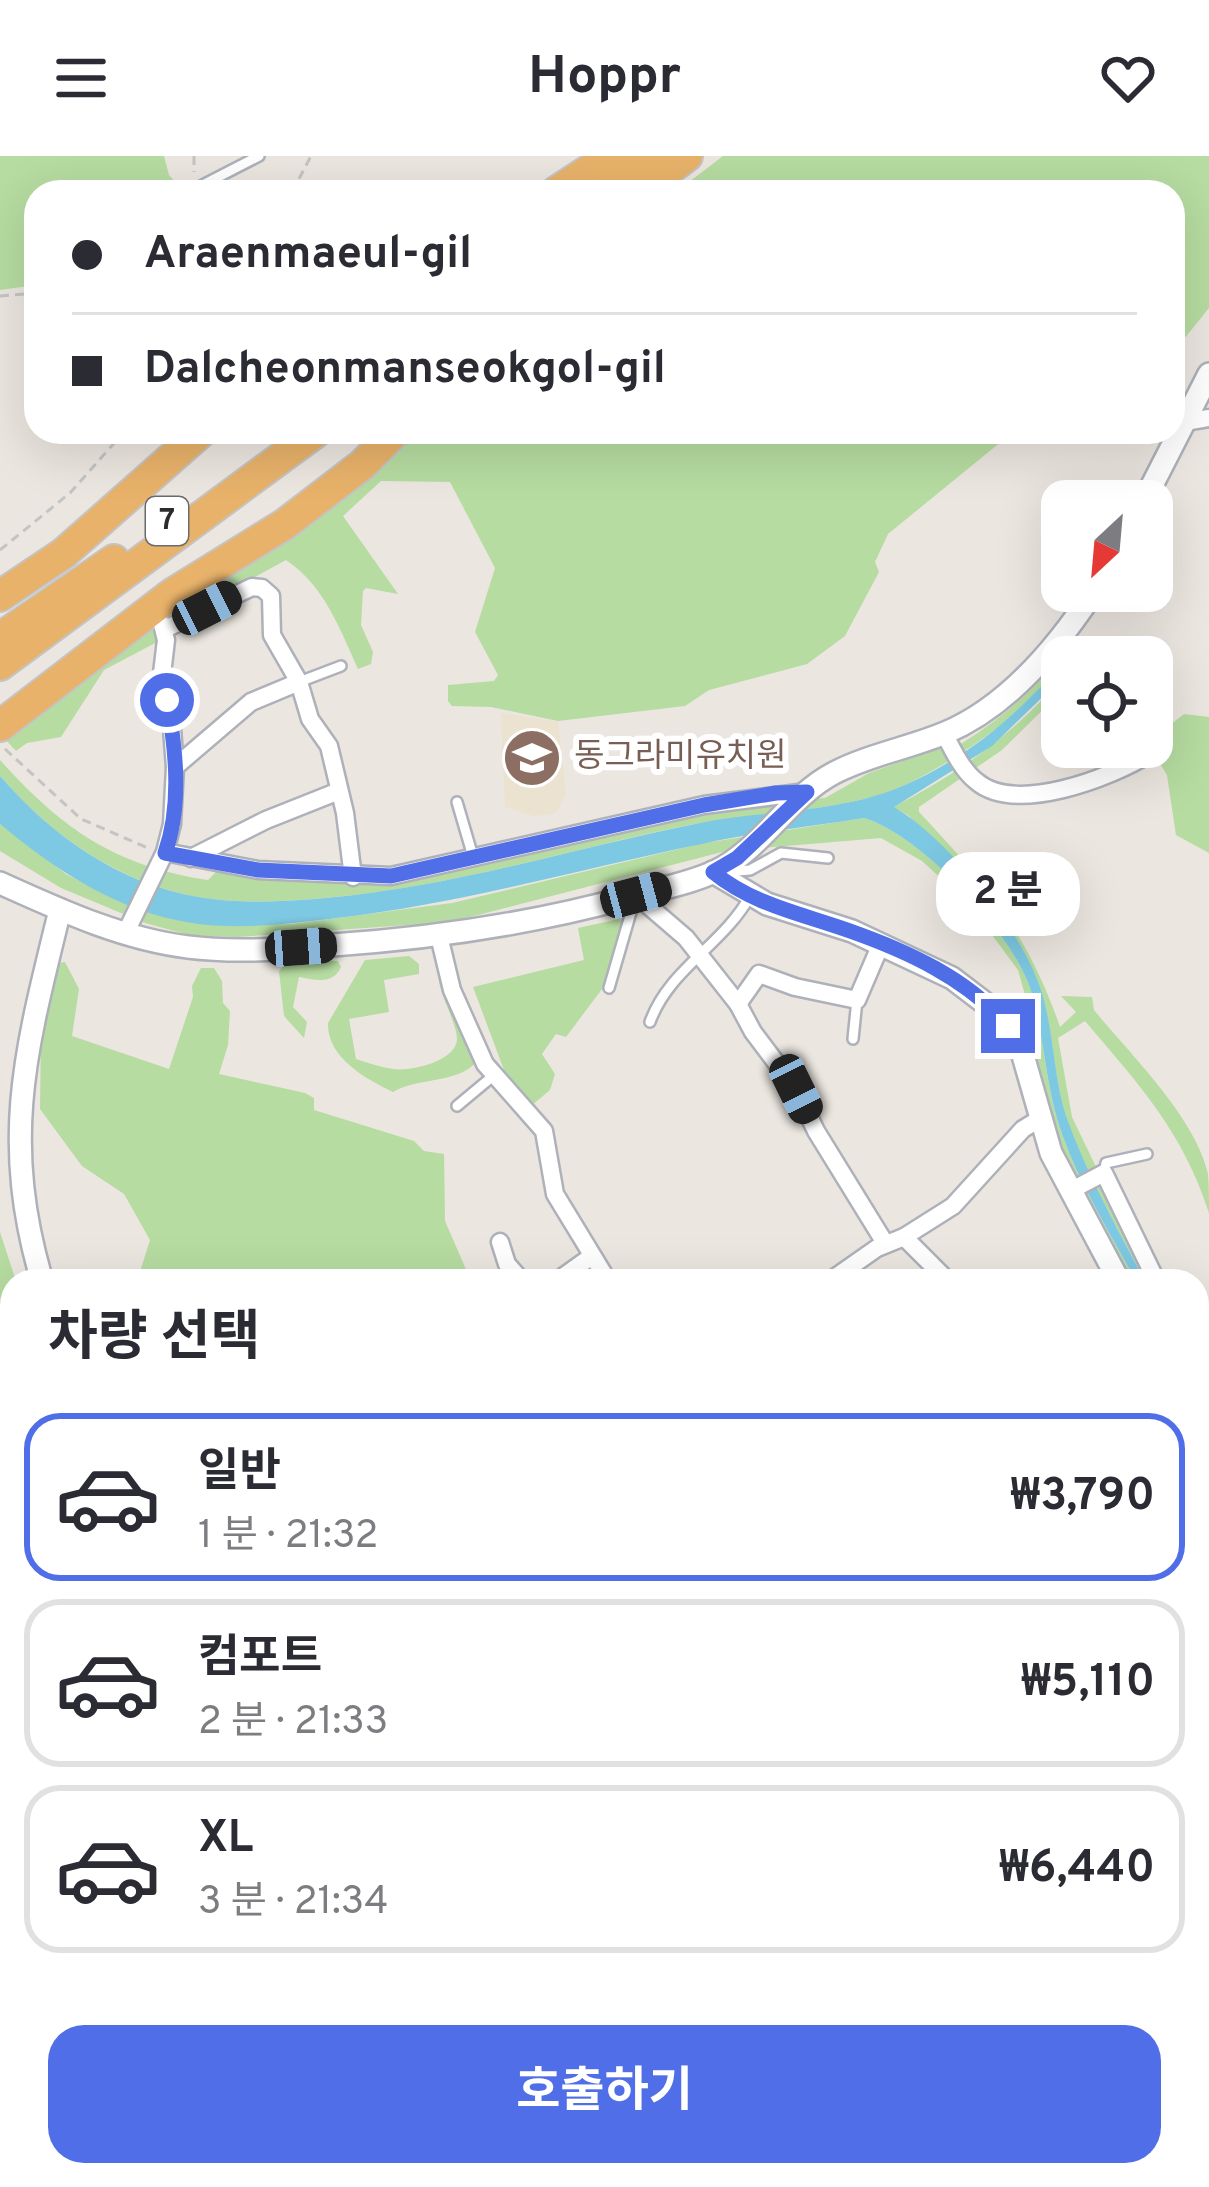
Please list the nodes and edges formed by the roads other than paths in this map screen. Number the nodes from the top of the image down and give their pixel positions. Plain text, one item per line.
1 (259, 156) edge
2 (611, 156) edge
3 (649, 156) edge
4 (692, 156) edge
5 (217, 180) edge
6 (574, 180) edge
7 (616, 180) edge
8 (657, 180) edge
9 (667, 180) edge
10 (1209, 374) edge
11 (1197, 420) edge
12 (187, 444) edge
13 (267, 444) edge
14 (300, 444) edge
15 (383, 444) edge
16 (1181, 444) edge
17 (1158, 480) edge
18 (0, 596) edge
19 (1077, 612) edge
20 (0, 638) edge
21 (0, 665) edge
22 (341, 667) dead end
23 (299, 682) junction
24 (9, 719) edge
25 (948, 740) junction
26 (175, 767) junction
27 (1123, 768) edge
28 (339, 791) junction
29 (804, 795) junction
30 (457, 802) dead end
31 (163, 857) junction
32 (828, 857) dead end
33 (191, 858) junction
34 (474, 860) junction
35 (713, 872) junction
36 (353, 877) junction
37 (0, 883) edge
38 (636, 895) junction
39 (750, 895) junction
40 (60, 910) junction
41 (129, 926) junction
42 (439, 936) junction
43 (881, 944) junction
44 (700, 954) junction
45 (609, 988) dead end
46 (857, 1000) junction
47 (738, 1004) junction
48 (650, 1022) dead end
49 (854, 1040) dead end
50 (493, 1076) junction
51 (457, 1106) dead end
52 (1041, 1118) junction
53 (1147, 1154) dead end
54 (1104, 1173) junction
55 (1074, 1189) junction
56 (904, 1237) junction
57 (500, 1242) dead end
58 (885, 1244) junction
59 (592, 1256) junction
60 (38, 1269) edge
61 (511, 1269) edge
62 (574, 1269) edge
63 (600, 1269) edge
64 (848, 1269) edge
65 (936, 1269) edge
66 (1113, 1269) edge
67 (1151, 1269) edge

1 - 5 lane
2 - 6 highway
3 - 7 highway
4 - 8 highway
4 - 9 highway
10 - 11 street
12 - 18 highway
13 - 20 highway, 7
14 - 21 highway, 7
15 - 24 highway
16 - 17 street
19 - 25 street
22 - 23 lane
23 - 26 street
23 - 26 street
23 - 28 street
25 - 27 street
25 - 29 street
26 - 31 street
28 - 33 street
28 - 36 street
29 - 34 street
29 - 35 street
30 - 34 lane
31 - 33 street
31 - 41 street
32 - 35 lane
33 - 36 street
34 - 36 street
35 - 38 street
35 - 39 street
37 - 40 street
38 - 42 street
38 - 44 street
38 - 45 lane
39 - 43 street
39 - 44 lane
40 - 41 street
40 - 60 street
41 - 42 street
42 - 50 street
43 - 46 street
43 - 52 street
44 - 47 street
44 - 48 lane
46 - 47 street
46 - 49 lane
47 - 58 street
50 - 51 lane
50 - 59 street
52 - 55 street
52 - 56 street
53 - 54 lane
54 - 55 street
54 - 67 street
55 - 66 street
56 - 58 street
56 - 65 street
57 - 61 street
58 - 64 street
59 - 62 street
59 - 63 street

